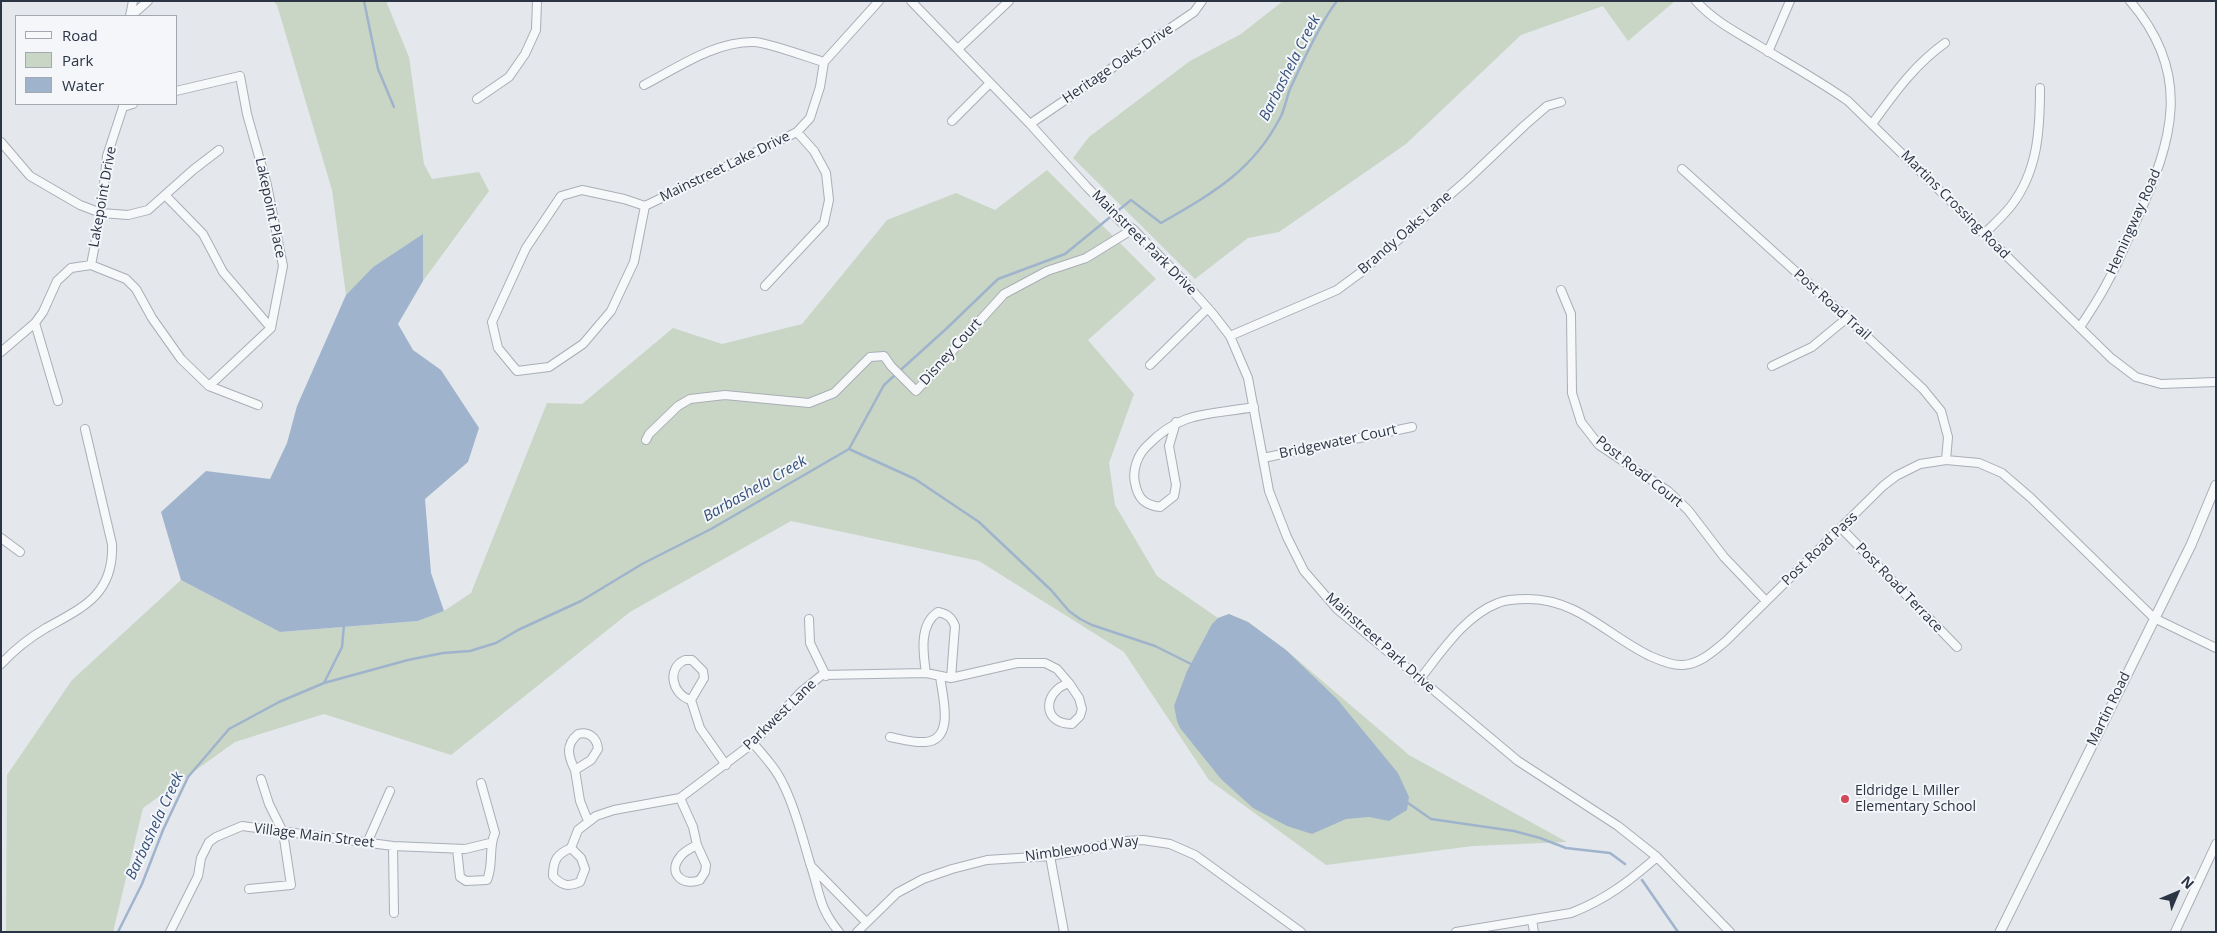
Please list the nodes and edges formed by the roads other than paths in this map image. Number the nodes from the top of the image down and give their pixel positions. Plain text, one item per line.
1 (133, 1) edge
2 (148, 1) edge
3 (536, 1) edge
4 (879, 1) edge
5 (911, 1) edge
6 (1009, 1) edge
7 (1202, 1) edge
8 (1696, 1) edge
9 (1790, 1) edge
10 (2130, 1) edge
11 (131, 15) edge
12 (132, 15) edge
13 (1945, 44) dead end
14 (958, 49) junction
15 (1768, 52) junction
16 (824, 62) junction
17 (990, 83) junction
18 (644, 85) dead end
19 (2040, 88) dead end
20 (178, 91) edge
21 (478, 99) dead end
22 (1561, 102) dead end
23 (124, 105) edge
24 (952, 122) dead end
25 (1030, 124) junction
26 (1872, 124) junction
27 (797, 132) junction
28 (1, 142) edge
29 (219, 150) dead end
30 (1682, 169) dead end
31 (164, 195) junction
32 (644, 206) junction
33 (101, 213) junction
34 (1133, 229) junction
35 (1984, 234) junction
36 (91, 265) junction
37 (765, 286) dead end
38 (1561, 290) dead end
39 (1208, 308) junction
40 (1847, 318) junction
41 (35, 323) junction
42 (2080, 327) junction
43 (271, 328) junction
44 (1230, 336) junction
45 (1, 352) edge
46 (1150, 365) dead end
47 (1772, 366) dead end
48 (2216, 382) edge
49 (209, 386) junction
50 (58, 401) dead end
51 (258, 405) dead end
52 (1254, 408) junction
53 (1176, 422) junction
54 (1412, 427) dead end
55 (86, 429) dead end
56 (646, 440) dead end
57 (1263, 458) junction
58 (1946, 460) junction
59 (2216, 484) edge
60 (1842, 529) junction
61 (1, 538) edge
62 (20, 552) dead end
63 (1766, 601) junction
64 (2154, 618) junction
65 (809, 619) dead end
66 (1957, 647) dead end
67 (2216, 648) edge
68 (1, 664) edge
69 (926, 673) junction
70 (826, 676) junction
71 (940, 676) junction
72 (951, 678) junction
73 (1419, 680) junction
74 (1069, 682) junction
75 (691, 700) junction
76 (890, 738) dead end
77 (753, 743) junction
78 (726, 765) junction
79 (575, 770) junction
80 (261, 779) dead end
81 (481, 783) dead end
82 (390, 791) dead end
83 (680, 798) junction
84 (588, 820) junction
85 (283, 832) junction
86 (367, 843) junction
87 (490, 843) junction
88 (2216, 844) edge
89 (697, 845) junction
90 (393, 846) junction
91 (572, 848) junction
92 (456, 849) junction
93 (1050, 856) junction
94 (1657, 857) junction
95 (812, 866) junction
96 (249, 889) dead end
97 (394, 913) dead end
98 (1532, 920) junction
99 (866, 922) junction
100 (170, 932) edge
101 (839, 932) edge
102 (857, 932) edge
103 (1064, 932) edge
104 (1301, 932) edge
105 (1456, 932) edge
106 (1534, 932) edge
107 (1730, 932) edge
108 (2000, 932) edge
109 (2175, 932) edge

1 - 11 street
2 - 12 street
3 - 21 street
4 - 16 street
5 - 14 street, Mainstreet Park Drive
6 - 14 street
7 - 25 street, Heritage Oaks Drive
8 - 15 street, Martins Crossing Road
9 - 15 street
10 - 42 street, Hemingway Road
13 - 26 street
14 - 17 street, Mainstreet Park Drive
15 - 26 street, Martins Crossing Road
16 - 18 street
16 - 27 street, Mainstreet Lake Drive
17 - 24 street
17 - 25 street, Mainstreet Park Drive
19 - 35 street
20 - 43 street, Lakepoint Place
22 - 44 street, Brandy Oaks Lane
23 - 33 street, Lakepoint Drive
25 - 34 street, Mainstreet Park Drive
26 - 35 street, Martins Crossing Road
27 - 32 street, Mainstreet Lake Drive
27 - 37 street
28 - 33 street
29 - 31 street
30 - 40 street, Post Road Trail
31 - 33 street
31 - 43 street
32 - 32 street, Mainstreet Lake Drive
33 - 36 street, Lakepoint Drive
34 - 39 street, Mainstreet Park Drive
34 - 56 street, Disney Court
35 - 42 street, Martins Crossing Road
36 - 41 street, Lakepoint Drive
36 - 49 street
38 - 63 street, Post Road Court
39 - 44 street, Mainstreet Park Drive
39 - 46 street
40 - 47 street
40 - 58 street, Post Road Trail
41 - 45 street, Lakepoint Drive
41 - 50 street
42 - 48 street, Martins Crossing Road
43 - 49 street
44 - 52 street, Mainstreet Park Drive
49 - 51 street
52 - 53 street
52 - 57 street, Mainstreet Park Drive
53 - 53 street
54 - 57 street, Bridgewater Court
55 - 68 street
57 - 73 street, Mainstreet Park Drive
58 - 60 street, Post Road Pass
58 - 64 street, Post Road Pass
59 - 64 street, Martin Road
60 - 63 street, Post Road Pass
60 - 66 street, Post Road Terrace
61 - 62 street
63 - 73 street, Post Road Pass
64 - 67 street, Post Road Pass
64 - 108 street, Martin Road
65 - 70 street
69 - 70 street, Parkwest Lane
69 - 71 street, Parkwest Lane
69 - 72 street
70 - 77 street, Parkwest Lane
71 - 72 street, Parkwest Lane
71 - 76 street
72 - 74 street, Parkwest Lane
73 - 94 street, Mainstreet Park Drive
74 - 74 street, Parkwest Lane
75 - 75 street
75 - 78 street
77 - 78 street, Parkwest Lane
77 - 95 street
78 - 83 street, Parkwest Lane
79 - 79 street
79 - 84 street
80 - 85 street
81 - 87 street
82 - 86 street
83 - 84 street, Parkwest Lane
83 - 89 street
84 - 91 street
85 - 86 street, Village Main Street
85 - 96 street
85 - 100 street, Village Main Street
86 - 90 street, Village Main Street
87 - 92 street, Village Main Street
87 - 92 street
88 - 109 street
89 - 89 street
90 - 92 street, Village Main Street
90 - 97 street
91 - 91 street
93 - 99 street, Nimblewood Way
93 - 103 street
93 - 104 street, Nimblewood Way
94 - 98 street
94 - 107 street, Mainstreet Park Drive
95 - 99 street
95 - 101 street
98 - 105 street
98 - 106 street
99 - 102 street, Nimblewood Way

